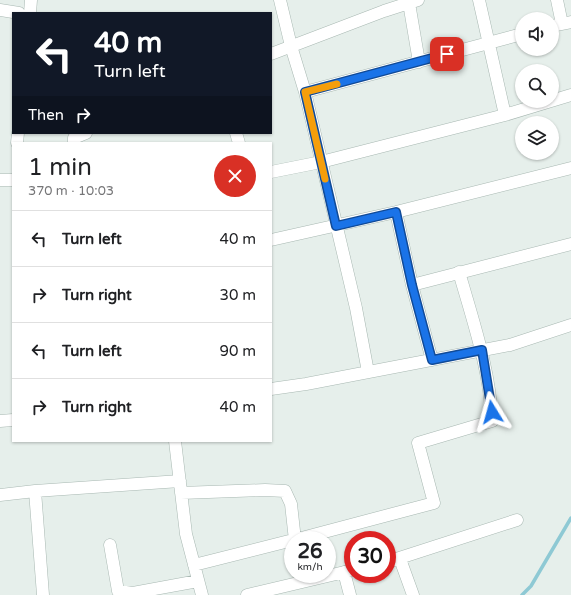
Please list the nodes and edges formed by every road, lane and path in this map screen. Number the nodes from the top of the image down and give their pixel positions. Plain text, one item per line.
1 (31, 0) edge
2 (280, 0) edge
3 (480, 0) edge
4 (557, 0) edge
5 (414, 1) edge
6 (382, 5) edge
7 (0, 10) edge
8 (13, 12) edge
9 (30, 12) edge
10 (562, 24) edge
11 (515, 36) edge
12 (489, 42) junction
13 (291, 46) junction
14 (272, 54) edge
15 (420, 62) junction
16 (305, 92) junction
17 (571, 95) edge
18 (505, 116) junction
19 (84, 134) edge
20 (74, 142) edge
21 (320, 162) junction
22 (571, 168) edge
23 (272, 172) edge
24 (0, 180) edge
25 (12, 180) edge
26 (396, 212) junction
27 (336, 226) junction
28 (272, 240) edge
29 (571, 244) edge
30 (459, 272) junction
31 (412, 285) junction
32 (571, 325) edge
33 (482, 350) junction
34 (432, 360) junction
35 (368, 372) junction
36 (272, 389) edge
37 (12, 420) edge
38 (0, 421) edge
39 (175, 442) edge
40 (180, 487) junction
41 (35, 491) junction
42 (0, 495) edge
43 (517, 520) dead end
44 (293, 531) edge
45 (328, 531) edge
46 (284, 542) edge
47 (110, 545) dead end
48 (400, 559) junction
49 (396, 560) edge
50 (194, 565) junction
51 (344, 572) edge
52 (198, 581) junction
53 (350, 583) edge
54 (43, 595) edge
55 (202, 595) edge
56 (248, 595) edge
57 (350, 595) edge
58 (413, 595) edge

1 - 9 street
2 - 13 street
3 - 12 street
4 - 10 street
5 - 6 street
5 - 15 street
6 - 13 street
7 - 8 street
11 - 12 street
12 - 15 street
12 - 18 street
13 - 14 street
13 - 16 street
15 - 16 street
16 - 21 street
17 - 18 street
18 - 21 street
19 - 20 street
21 - 23 street
21 - 27 street
22 - 26 street
24 - 25 street
26 - 27 street
26 - 31 street
27 - 28 street
27 - 35 street
29 - 30 street
30 - 31 street
30 - 33 street
31 - 34 street
32 - 33 street
33 - 34 street
33 - 45 street
34 - 35 street
35 - 36 street
37 - 38 street
39 - 40 street
40 - 41 street
40 - 44 street
40 - 50 street
41 - 42 street
41 - 54 street
43 - 48 street
46 - 50 street
47 - 52 street
48 - 49 street
48 - 58 street
50 - 52 street
51 - 56 street
52 - 55 street
53 - 57 street

